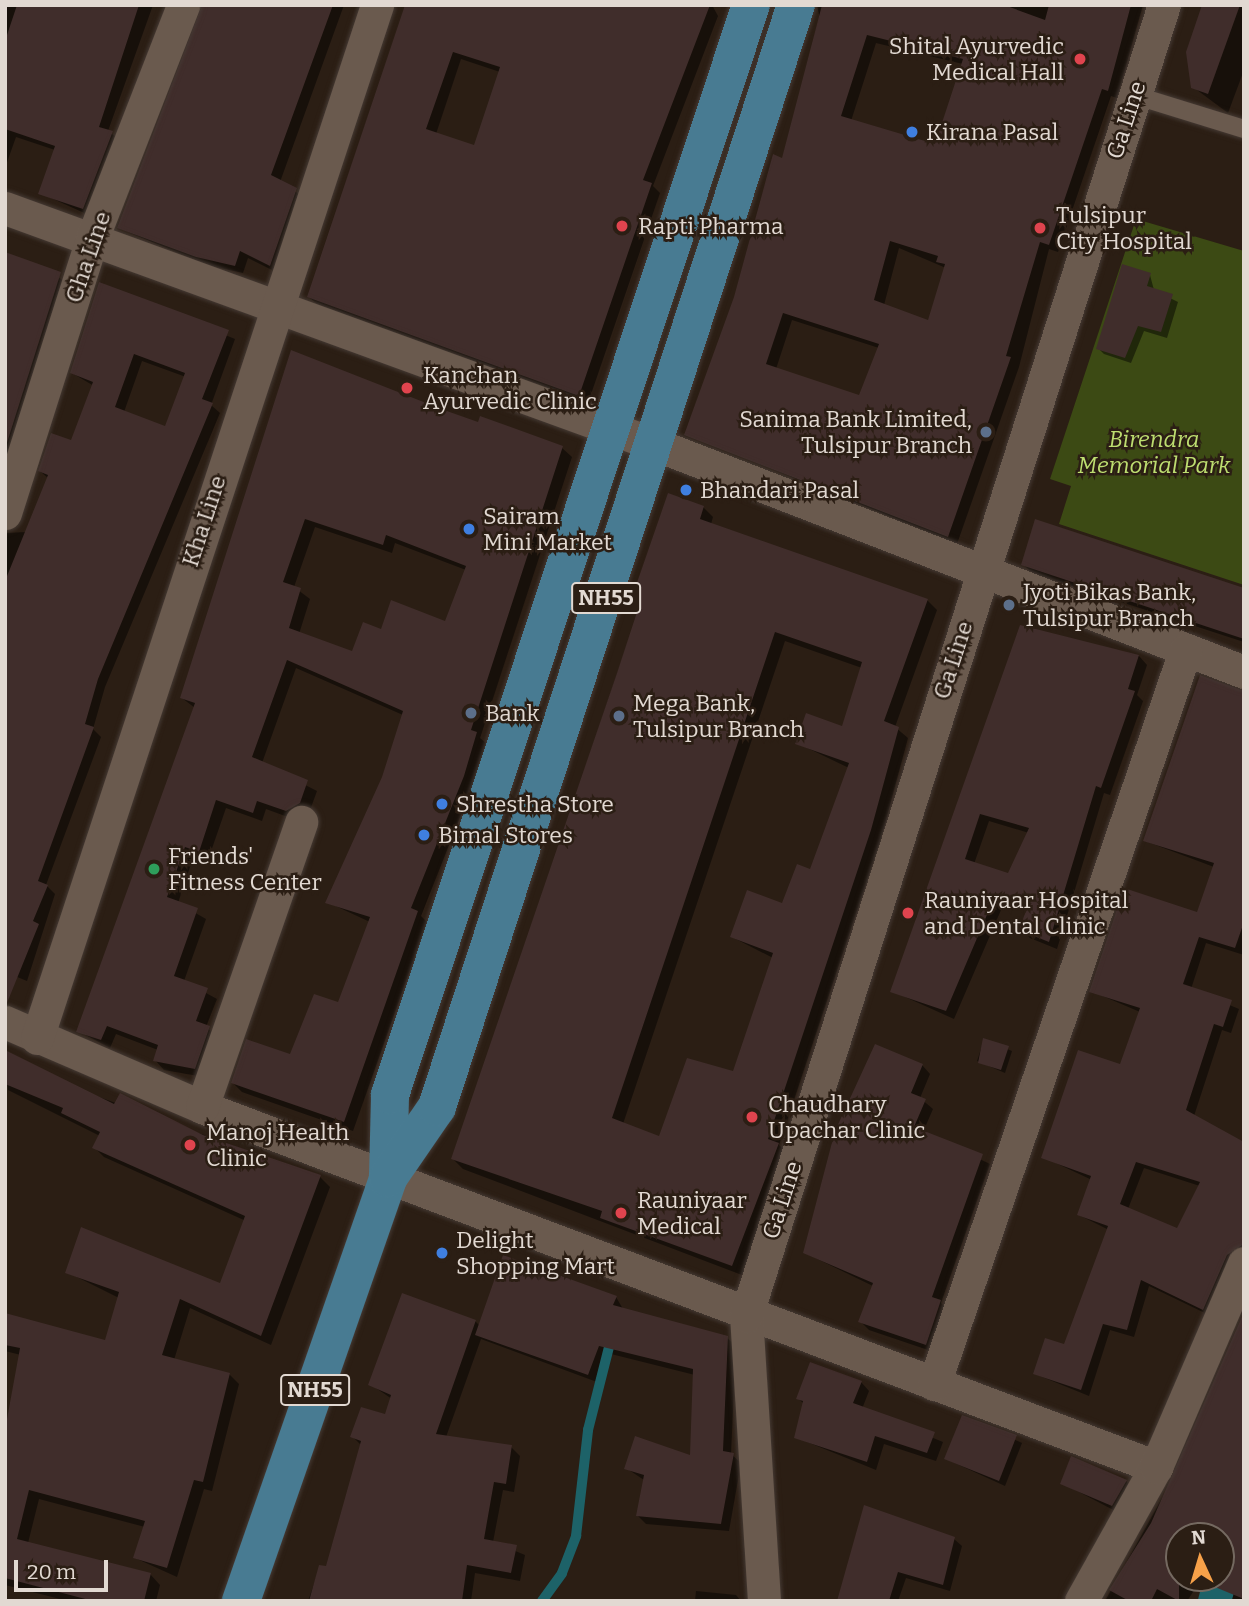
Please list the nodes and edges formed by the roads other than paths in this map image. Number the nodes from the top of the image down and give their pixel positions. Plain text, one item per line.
1 (183, 5) edge
2 (377, 5) edge
3 (751, 5) edge
4 (796, 5) edge
5 (1164, 5) edge
6 (1134, 95) junction
7 (1244, 130) edge
8 (5, 208) edge
9 (92, 239) junction
10 (274, 305) junction
11 (616, 429) junction
12 (657, 445) junction
13 (5, 513) edge
14 (981, 571) junction
15 (1185, 651) junction
16 (1244, 672) edge
17 (301, 822) dead end
18 (5, 1022) edge
19 (37, 1038) junction
20 (202, 1107) junction
21 (388, 1178) junction
22 (1244, 1263) edge
23 (746, 1315) junction
24 (934, 1384) junction
25 (1156, 1467) junction
26 (241, 1601) edge
27 (764, 1601) edge
28 (1081, 1601) edge

1 - 9 street, Gha Line
2 - 10 street, Kha Line
3 - 11 main road, NH55
4 - 12 main road, NH55
5 - 6 street, Ga Line
6 - 7 lane
6 - 14 street, Ga Line
8 - 9 street
9 - 10 street
9 - 13 street, Gha Line
10 - 11 street
10 - 19 street, Kha Line
11 - 12 street
11 - 21 main road, NH55
12 - 14 street
12 - 21 main road, NH55
14 - 15 street
14 - 23 street, Ga Line
15 - 16 street
15 - 24 street
17 - 20 street
18 - 19 street
19 - 20 street
20 - 21 street
21 - 23 street
21 - 26 main road, NH55
22 - 25 street
23 - 24 street
23 - 27 street
24 - 25 street
25 - 28 street

